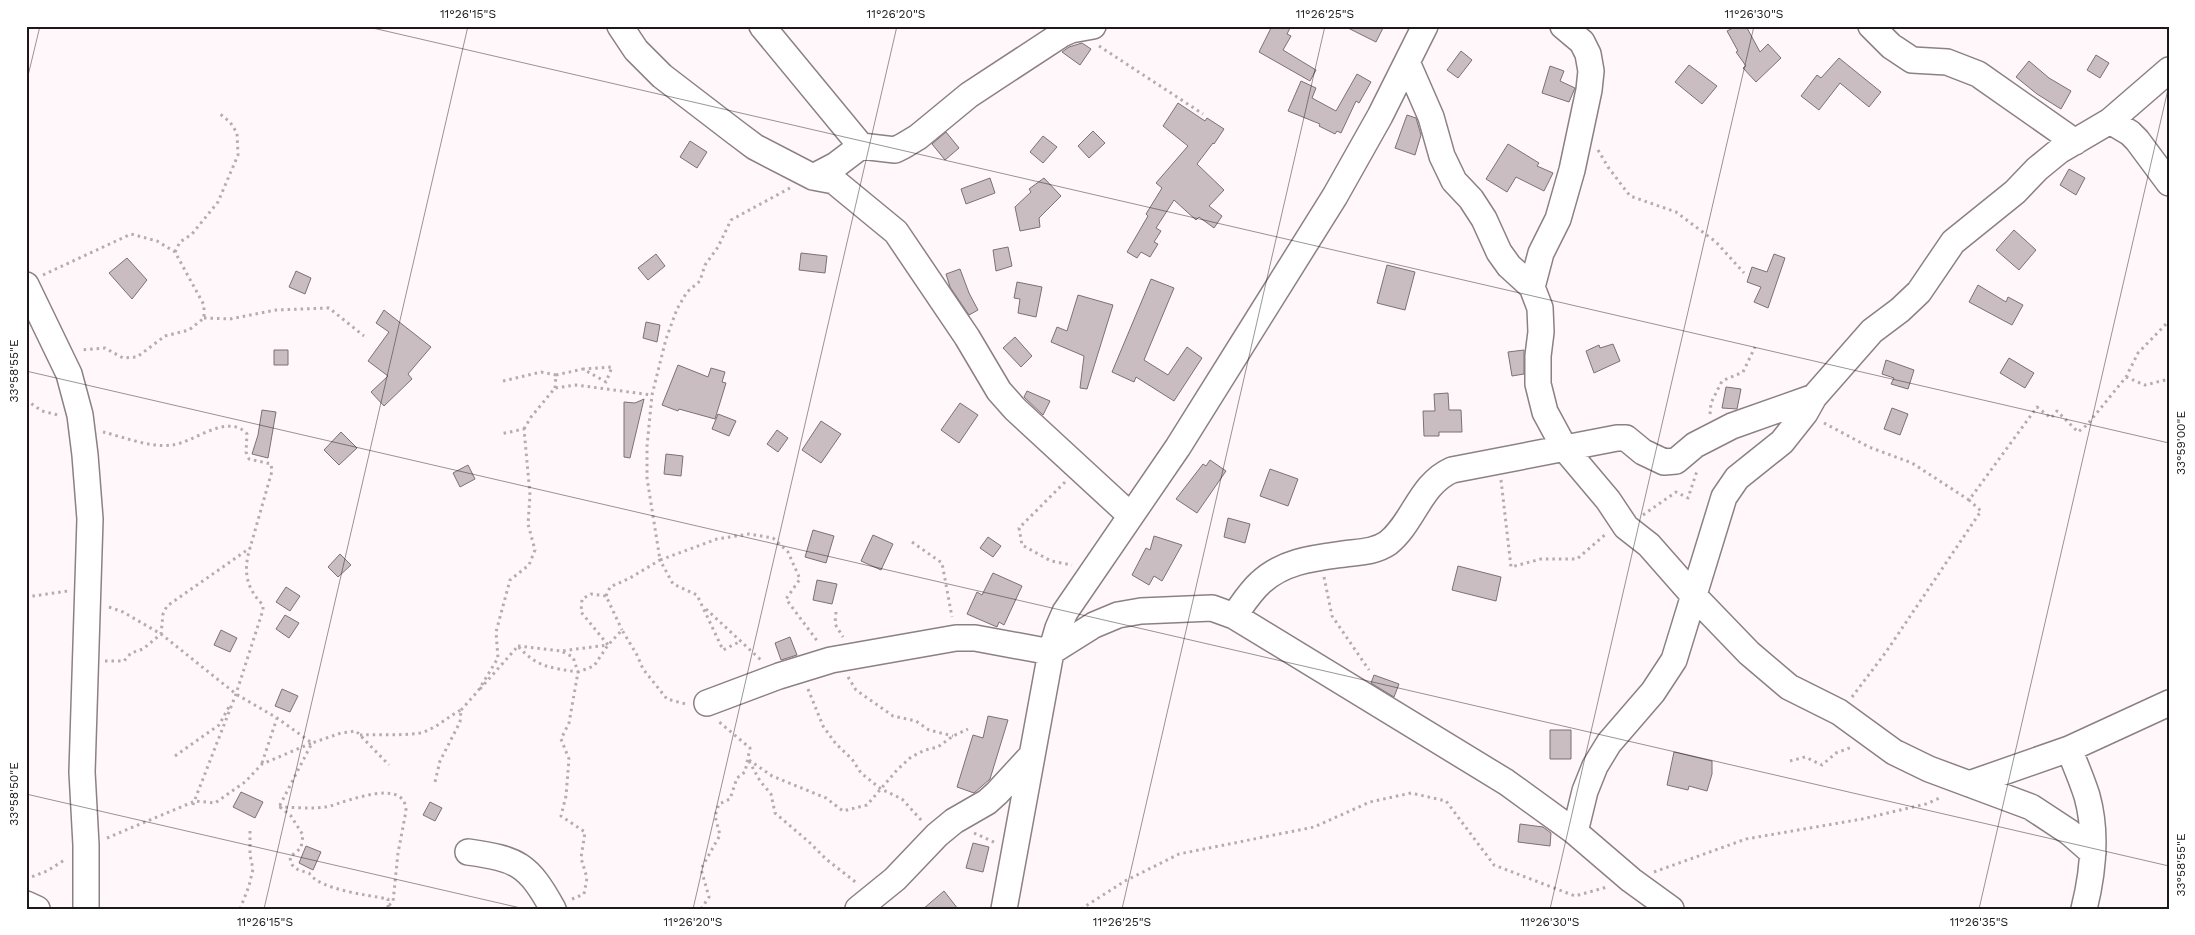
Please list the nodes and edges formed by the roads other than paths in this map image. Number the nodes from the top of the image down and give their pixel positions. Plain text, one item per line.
1 (620, 26) edge
2 (762, 26) edge
3 (1425, 26) edge
4 (1563, 26) edge
5 (1872, 26) edge
6 (1082, 28) edge
7 (1407, 62) junction
8 (2169, 70) edge
9 (2110, 121) junction
10 (2075, 142) junction
11 (861, 146) junction
12 (812, 177) junction
13 (2169, 183) edge
14 (31, 282) edge
15 (1532, 287) junction
16 (1810, 405) junction
17 (1565, 449) junction
18 (1130, 515) junction
19 (1693, 595) junction
20 (1234, 616) junction
21 (1051, 652) junction
22 (707, 703) road end
23 (2169, 703) edge
24 (2069, 748) junction
25 (1032, 755) junction
26 (1969, 784) junction
27 (1575, 832) junction
28 (468, 852) dead end
29 (2093, 853) junction
30 (26, 904) edge
31 (865, 904) edge
32 (552, 908) edge
33 (37, 909) edge
34 (86, 909) edge
35 (1004, 909) edge
36 (1671, 909) edge
37 (2084, 909) edge

1 - 12 street
2 - 11 street
3 - 7 street
4 - 15 street
5 - 10 street
6 - 11 street
7 - 15 street
7 - 18 street
8 - 9 street
9 - 10 street
9 - 13 street
10 - 16 street
11 - 12 street
12 - 18 street
14 - 34 street
15 - 17 street
16 - 17 street
16 - 19 street
17 - 19 street
17 - 20 street
18 - 21 street
19 - 26 street
19 - 27 street
20 - 21 street
20 - 27 street
21 - 22 street
21 - 25 street
23 - 24 street
24 - 26 street
24 - 29 street
25 - 31 street
25 - 35 street
26 - 29 street
27 - 36 street
28 - 32 street
29 - 37 street
30 - 33 street

